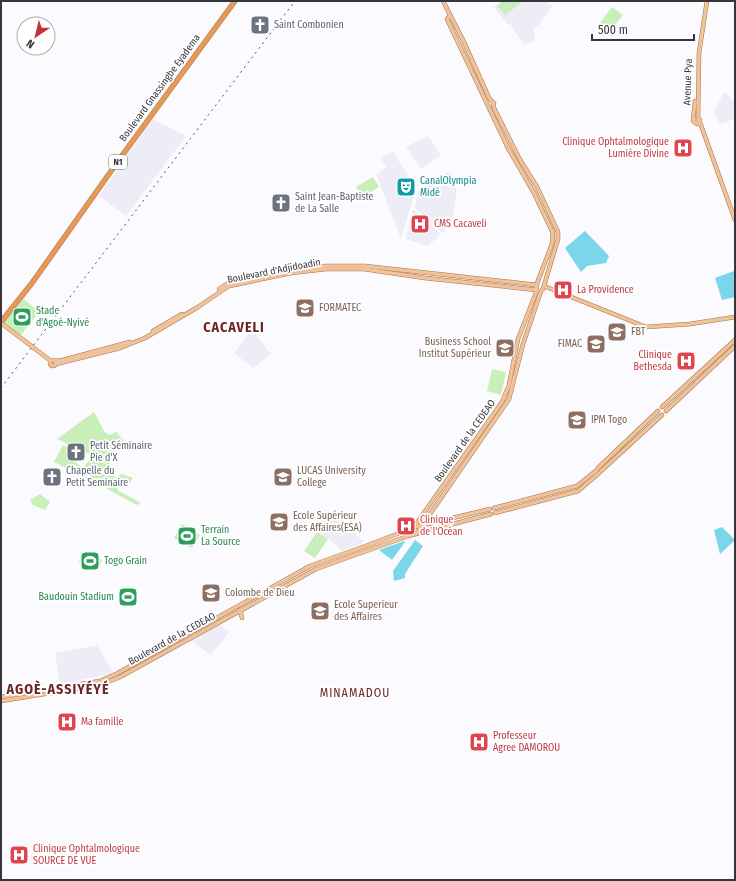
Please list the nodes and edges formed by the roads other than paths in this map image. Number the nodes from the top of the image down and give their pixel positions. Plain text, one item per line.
1 (234, 1) edge
2 (442, 1) edge
3 (706, 1) edge
4 (449, 18) junction
5 (491, 100) junction
6 (486, 103) junction
7 (493, 106) junction
8 (488, 107) junction
9 (514, 148) junction
10 (710, 149) junction
11 (509, 151) junction
12 (520, 160) junction
13 (516, 163) junction
14 (735, 215) edge
15 (735, 220) edge
16 (557, 230) junction
17 (552, 233) junction
18 (558, 235) junction
19 (249, 280) junction
20 (537, 284) junction
21 (541, 288) junction
22 (1, 317) edge
23 (735, 318) edge
24 (1, 324) edge
25 (523, 326) junction
26 (528, 328) junction
27 (521, 331) junction
28 (526, 333) junction
29 (735, 340) edge
30 (735, 346) edge
31 (662, 407) junction
32 (658, 411) junction
33 (666, 411) junction
34 (662, 415) junction
35 (473, 444) junction
36 (477, 446) junction
37 (467, 457) junction
38 (599, 471) junction
39 (552, 493) junction
40 (553, 498) junction
41 (490, 509) junction
42 (495, 511) junction
43 (491, 514) junction
44 (428, 516) junction
45 (434, 523) junction
46 (421, 526) junction
47 (415, 530) junction
48 (374, 545) junction
49 (311, 566) junction
50 (313, 571) junction
51 (240, 610) junction
52 (231, 613) junction
53 (242, 618) dead end
54 (118, 675) junction
55 (57, 687) junction
56 (58, 692) junction
57 (1, 699) edge

1 - 22 highway, Boulevard Gnassingbe Eyadema / N1
1 - 24 highway, Boulevard Gnassingbe Eyadema / N1
2 - 4 main road
3 - 10 main road, Avenue Pya
4 - 5 main road
4 - 6 main road
5 - 6 main road
5 - 7 main road
6 - 8 main road
7 - 8 main road
7 - 9 main road
8 - 11 main road
9 - 11 main road
9 - 12 main road
10 - 14 main road
10 - 15 main road
11 - 13 main road
12 - 13 main road
12 - 16 main road
13 - 17 main road
16 - 17 main road
16 - 18 main road
17 - 18 main road
17 - 20 main road
18 - 21 main road
19 - 20 main road, Boulevard d'Adjidoadin
19 - 21 main road, Boulevard d'Adjidoadin
19 - 24 main road, Boulevard d'Adjidoadin
20 - 21 main road, Boulevard d'Adjidoadin
20 - 21 main road
21 - 23 main road
21 - 25 main road, Boulevard de la CEDEAO
21 - 26 main road
25 - 26 main road
25 - 27 main road, Boulevard de la CEDEAO
26 - 28 main road
27 - 28 main road
27 - 35 main road, Boulevard de la CEDEAO
28 - 36 main road
29 - 31 main road
30 - 33 main road
31 - 32 main road
31 - 33 main road
32 - 34 main road
32 - 38 main road
33 - 34 main road
34 - 38 main road
35 - 36 main road
35 - 37 main road, Boulevard de la CEDEAO
36 - 37 main road
37 - 44 main road
37 - 47 main road, Boulevard de la CEDEAO
38 - 39 main road
38 - 40 main road
39 - 40 main road
39 - 42 main road
40 - 42 main road
41 - 42 main road
41 - 43 main road
41 - 45 main road
42 - 43 main road, Boulevard de la CEDEAO
43 - 47 main road, Boulevard de la CEDEAO
44 - 45 main road
44 - 46 main road
45 - 46 main road
46 - 47 main road
47 - 48 main road, Boulevard de la CEDEAO
48 - 49 main road, Boulevard de la CEDEAO
48 - 50 main road, Boulevard de la CEDEAO
49 - 50 main road
49 - 52 main road, Boulevard de la CEDEAO
50 - 51 main road, Boulevard de la CEDEAO
51 - 52 main road, Boulevard de la CEDEAO
51 - 53 main road
52 - 54 main road, Boulevard de la CEDEAO
54 - 55 main road, Boulevard de la CEDEAO
54 - 56 main road, Boulevard de la CEDEAO
55 - 56 main road
55 - 57 main road
56 - 57 main road

